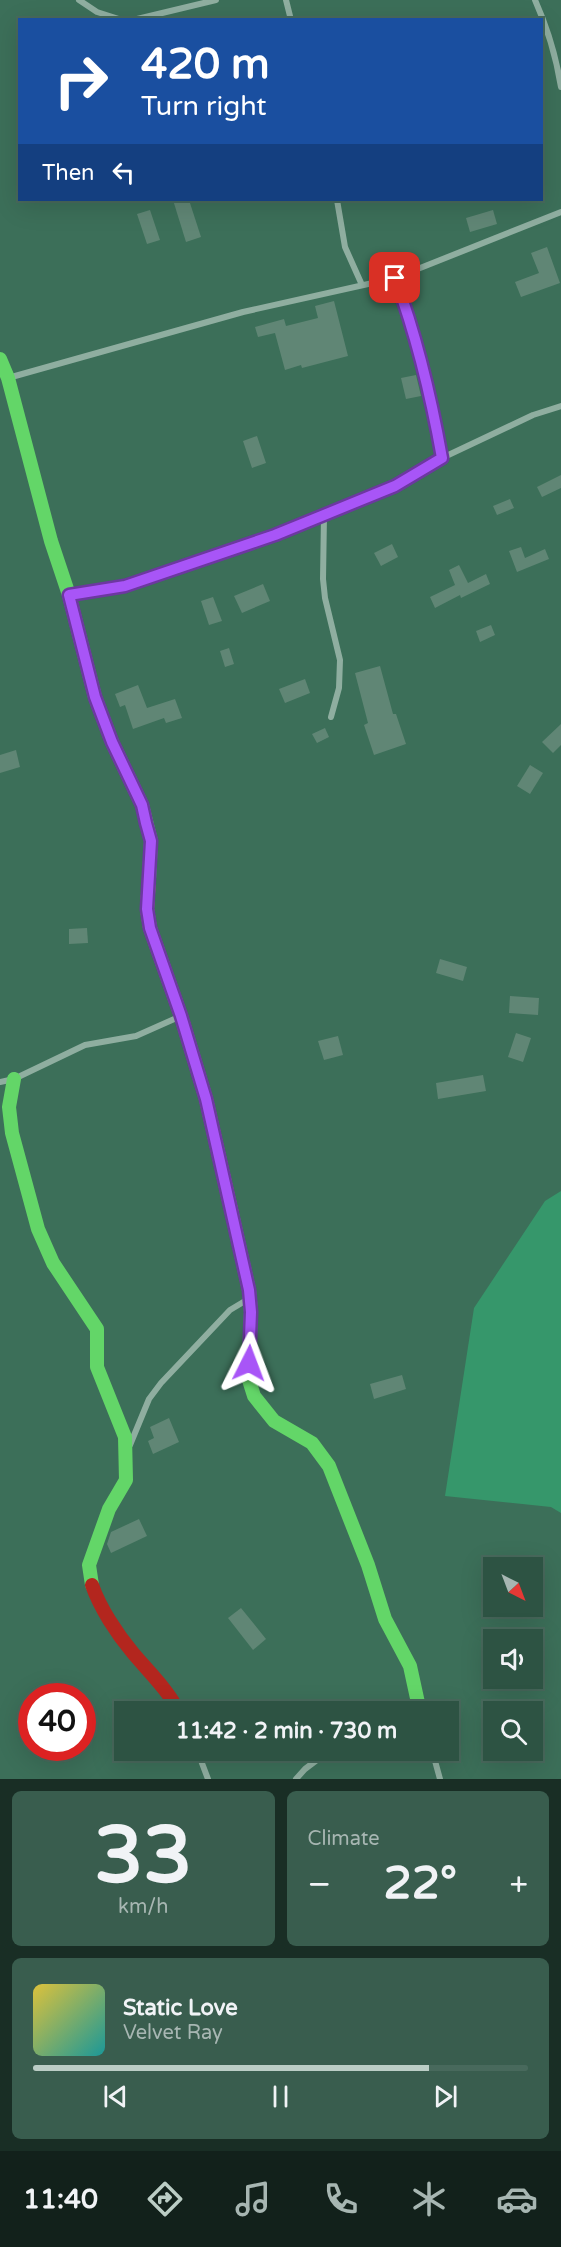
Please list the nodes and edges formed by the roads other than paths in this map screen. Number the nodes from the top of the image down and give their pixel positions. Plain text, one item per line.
1 (79, 0) edge
2 (216, 0) edge
3 (286, 0) edge
4 (535, 0) edge
5 (116, 18) edge
6 (141, 18) edge
7 (290, 18) edge
8 (542, 18) edge
9 (543, 20) edge
10 (561, 87) edge
11 (337, 201) edge
12 (561, 212) edge
13 (395, 278) junction
14 (362, 285) junction
15 (0, 359) edge
16 (8, 378) junction
17 (561, 406) edge
18 (442, 458) junction
19 (324, 515) junction
20 (69, 595) junction
21 (331, 717) dead end
22 (181, 1016) junction
23 (7, 1081) edge
24 (250, 1298) junction
25 (127, 1453) junction
26 (174, 1701) edge
27 (416, 1701) edge
28 (201, 1761) edge
29 (316, 1761) edge
30 (435, 1761) edge
31 (208, 1779) edge
32 (296, 1779) edge
33 (440, 1779) edge

1 - 5 street
2 - 6 street
3 - 7 street
4 - 8 street
9 - 10 street
11 - 14 street
12 - 13 street
13 - 14 street
13 - 18 street
14 - 16 street
15 - 16 street
16 - 20 street
17 - 18 street
18 - 19 street
19 - 20 street
19 - 21 street
20 - 22 street
22 - 23 street
22 - 24 street
23 - 25 street
24 - 25 street
24 - 27 street
25 - 26 street
28 - 31 street
29 - 32 street
30 - 33 street

